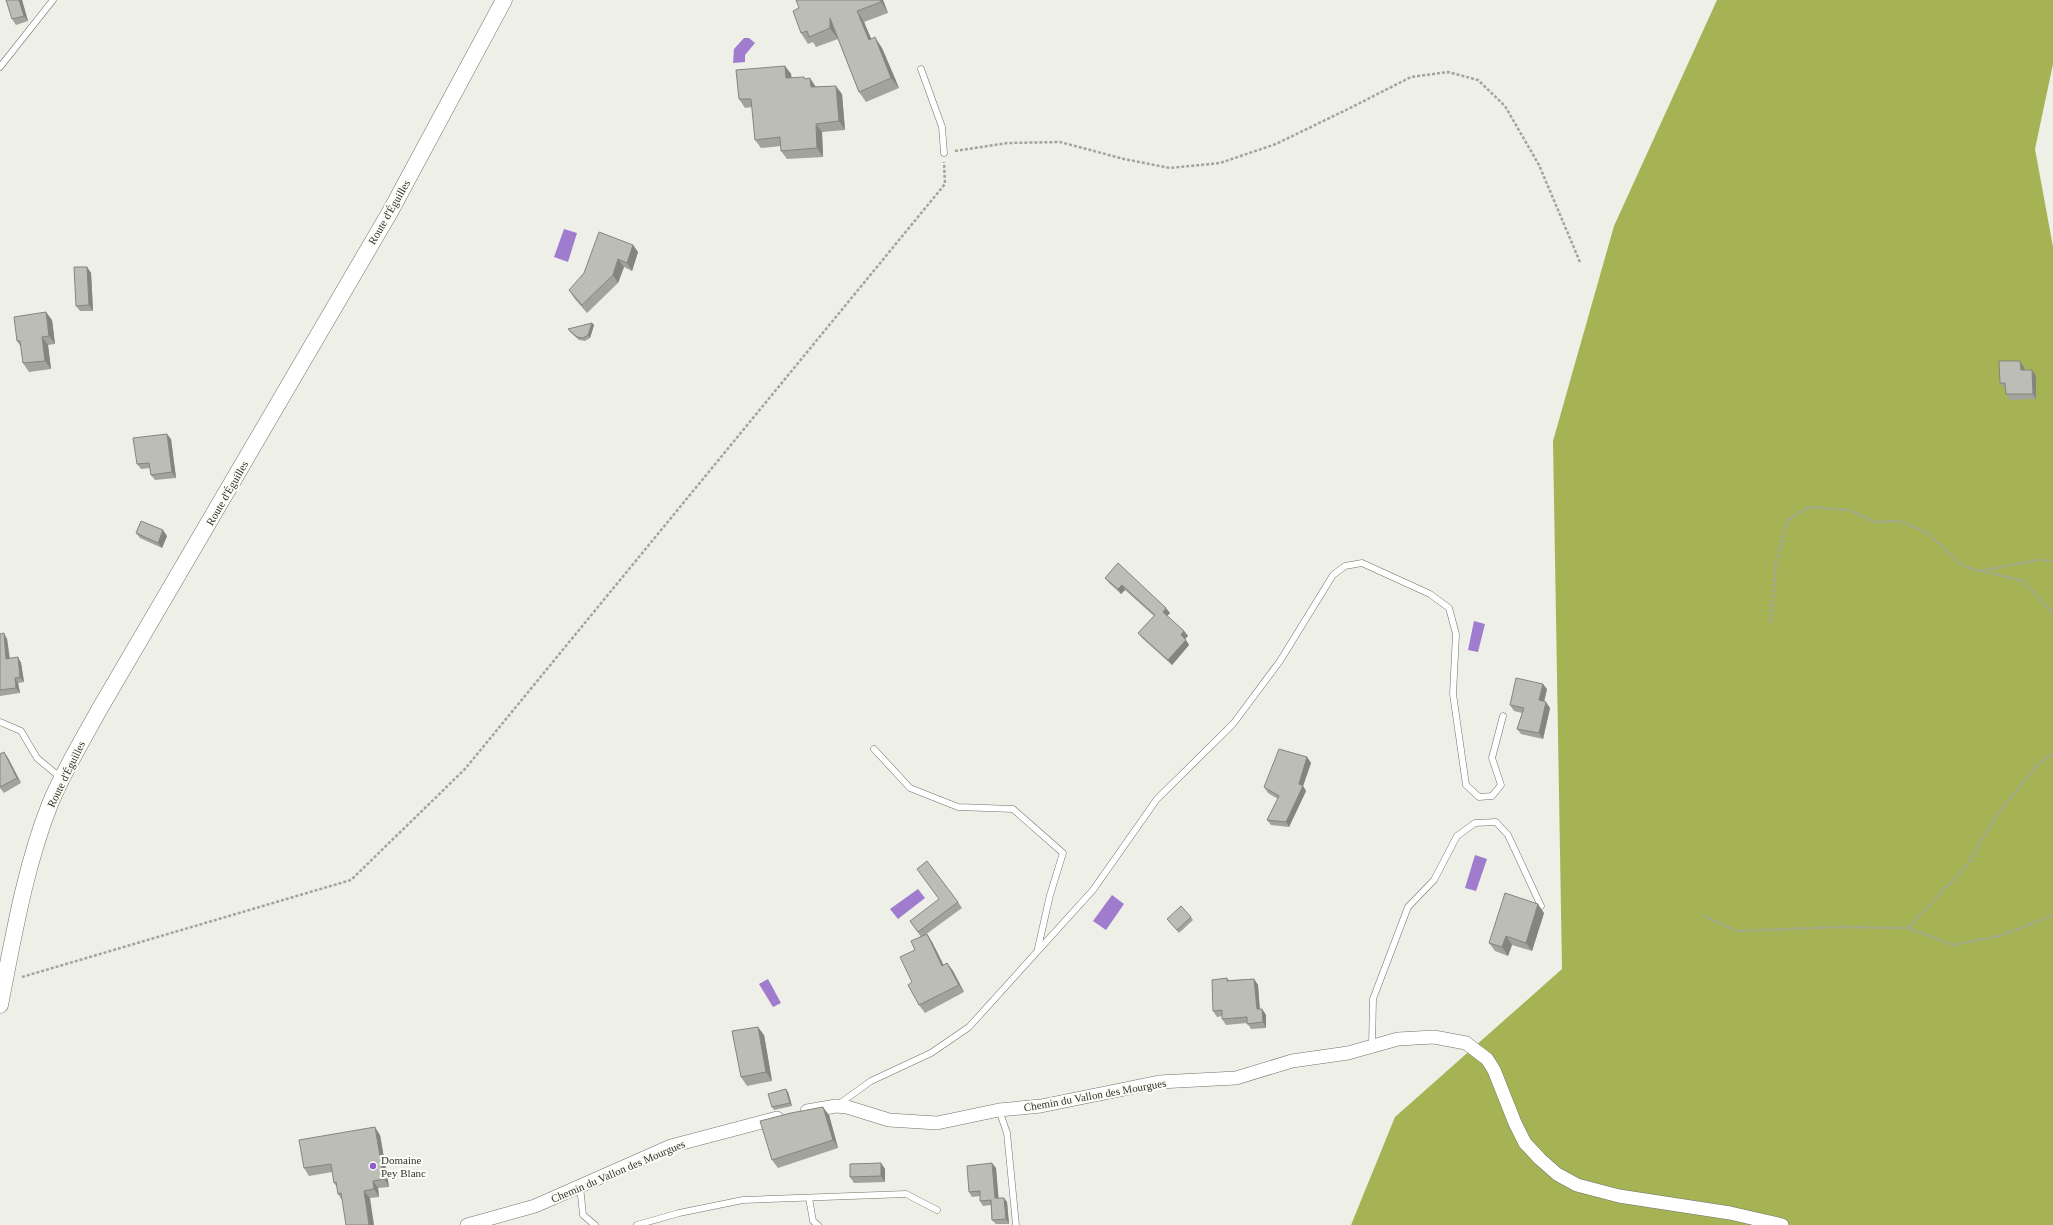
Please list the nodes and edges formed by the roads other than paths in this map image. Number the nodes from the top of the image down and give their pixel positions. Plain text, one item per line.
1 (53, 0) edge
2 (504, 0) edge
3 (0, 67) edge
4 (921, 69) dead end
5 (944, 153) road end
6 (1503, 716) dead end
7 (0, 722) edge
8 (874, 749) dead end
9 (62, 779) junction
10 (1541, 906) dead end
11 (1038, 950) junction
12 (0, 1005) edge
13 (1372, 1046) junction
14 (836, 1106) junction
15 (999, 1110) junction
16 (580, 1186) junction
17 (809, 1198) junction
18 (937, 1210) dead end
19 (467, 1225) edge
20 (595, 1225) edge
21 (637, 1225) edge
22 (818, 1225) edge
23 (1016, 1225) edge
24 (1782, 1225) edge

1 - 3 lane
2 - 9 street, Route d'Éguilles
4 - 5 lane
6 - 11 lane
7 - 9 lane
8 - 11 lane
9 - 12 street, Route d'Éguilles
10 - 13 lane
11 - 14 lane
13 - 15 street, Chemin du Vallon des Mourgues
13 - 24 street, Chemin du Vallon des Mourgues
14 - 15 street, Chemin du Vallon des Mourgues
14 - 16 street, Chemin du Vallon des Mourgues
15 - 23 lane
16 - 19 street, Chemin du Vallon des Mourgues
16 - 20 lane
17 - 18 lane
17 - 21 lane
17 - 22 lane

